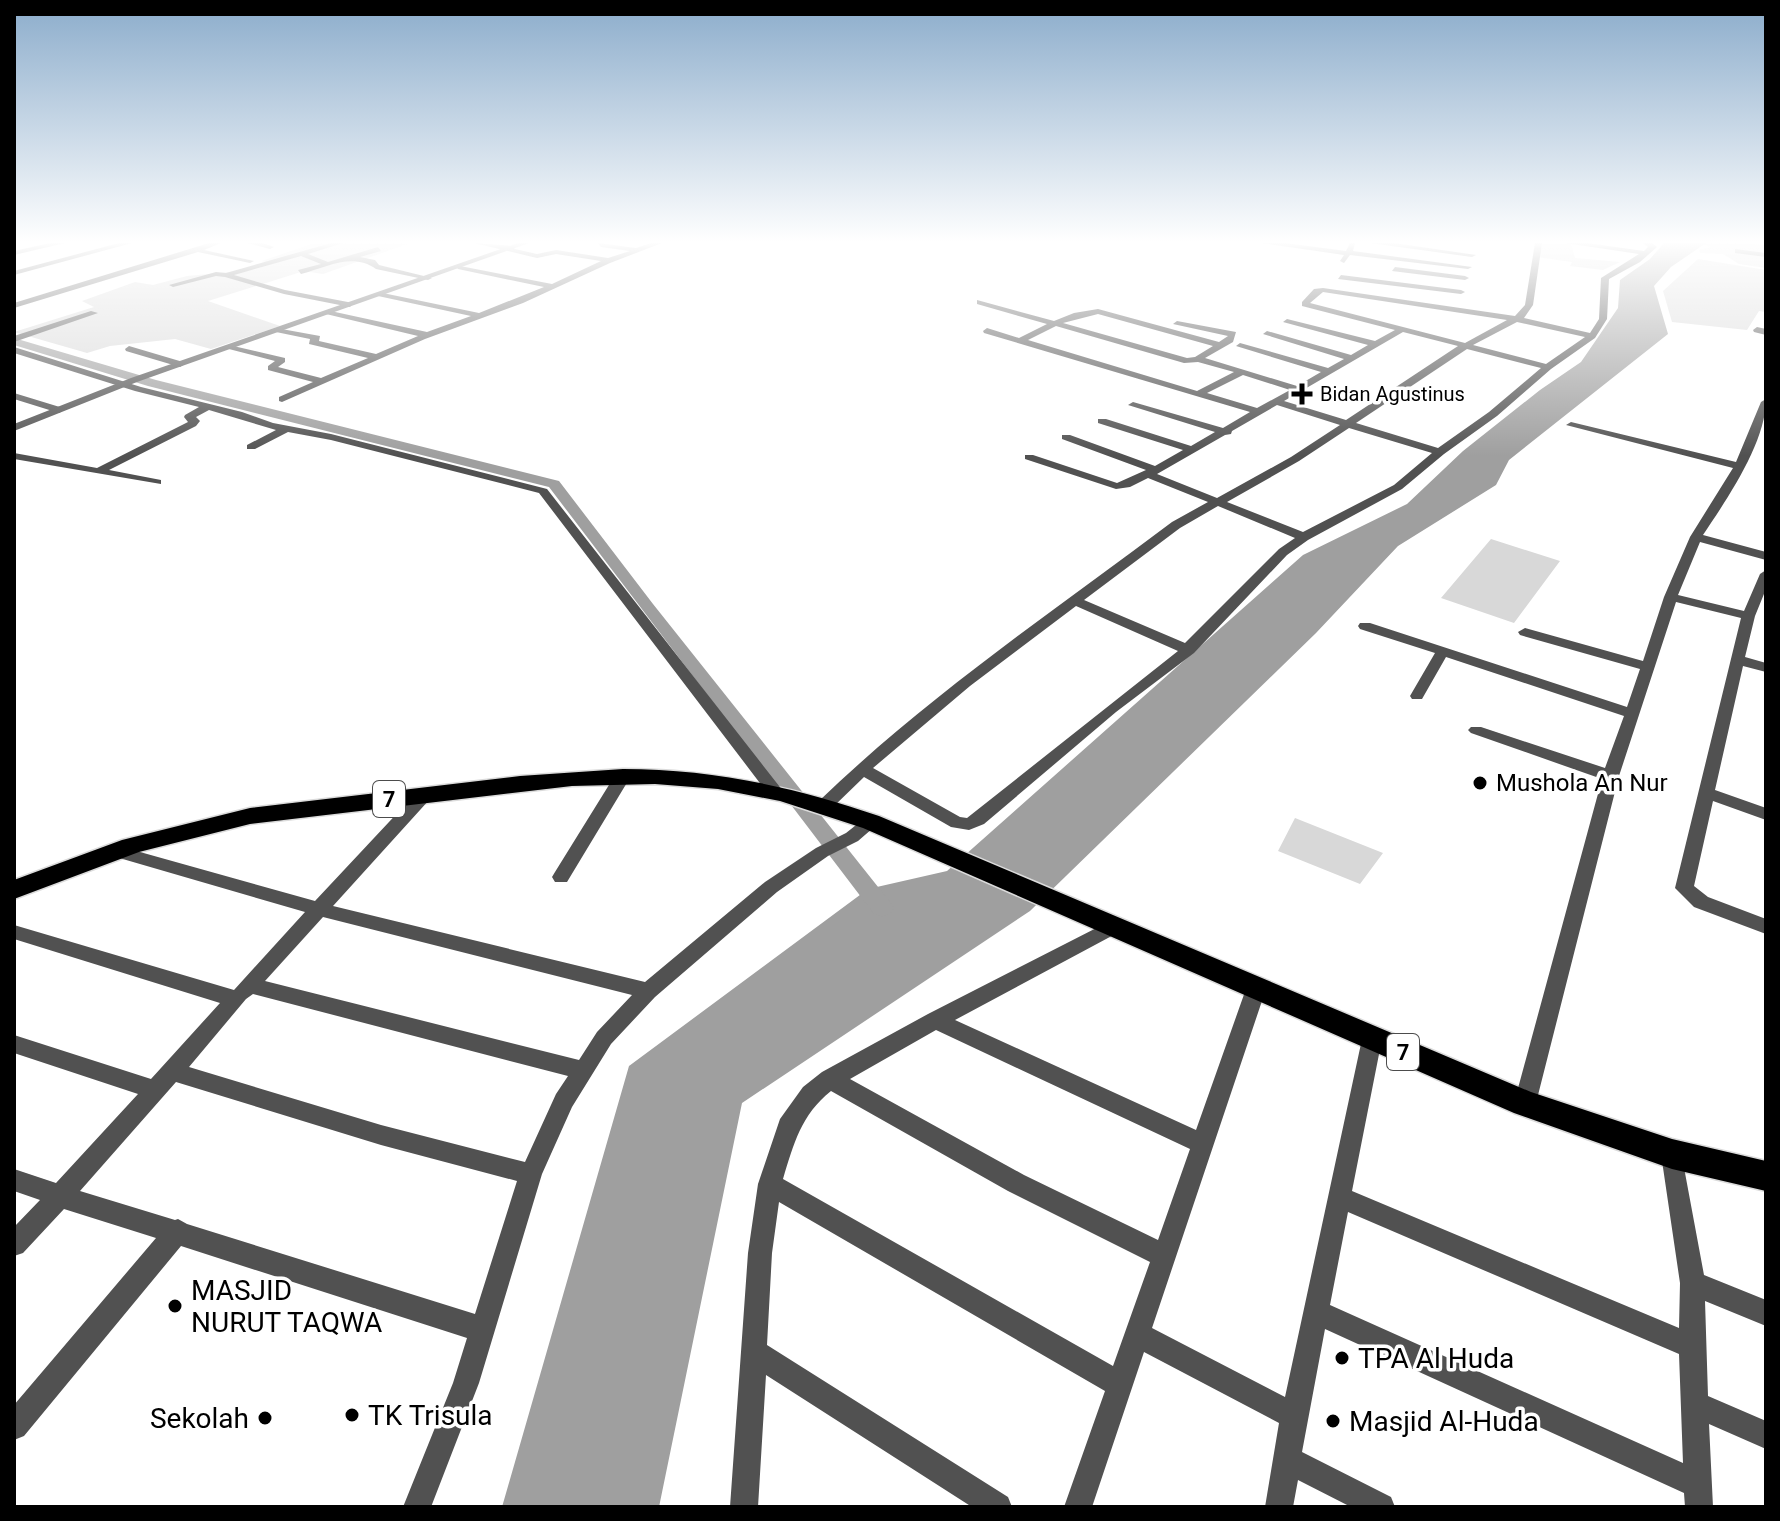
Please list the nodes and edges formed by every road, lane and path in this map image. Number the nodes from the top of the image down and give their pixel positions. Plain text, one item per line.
1 (91, 314) edge
2 (323, 314) edge
3 (337, 314) edge
4 (470, 314) edge
5 (484, 314) edge
6 (1024, 314) edge
7 (1080, 314) edge
8 (1110, 314) edge
9 (1340, 314) edge
10 (1481, 314) edge
11 (1521, 314) edge
12 (1603, 314) edge
13 (1117, 315) junction
14 (479, 316) junction
15 (1517, 319) junction
16 (1287, 322) dead end
17 (1057, 323) junction
18 (279, 330) junction
19 (987, 331) dead end
20 (1399, 331) junction
21 (1267, 334) dead end
22 (427, 335) junction
23 (1592, 336) junction
24 (14, 339) edge
25 (1019, 341) junction
26 (1374, 344) junction
27 (1220, 345) junction
28 (1240, 346) dead end
29 (1465, 346) junction
30 (229, 348) junction
31 (129, 349) dead end
32 (18, 354) edge
33 (376, 357) junction
34 (1352, 358) junction
35 (1198, 359) junction
36 (180, 364) junction
37 (1548, 367) junction
38 (1242, 372) junction
39 (1331, 372) junction
40 (321, 381) junction
41 (123, 384) junction
42 (1298, 389) junction
43 (1198, 394) junction
44 (14, 396) edge
45 (282, 399) dead end
46 (1276, 402) junction
47 (1766, 402) edge
48 (1133, 405) dead end
49 (207, 407) junction
50 (59, 410) junction
51 (1259, 412) junction
52 (1102, 421) dead end
53 (1345, 424) junction
54 (1571, 425) dead end
55 (14, 428) edge
56 (286, 429) junction
57 (1227, 432) junction
58 (1066, 437) dead end
59 (251, 447) dead end
60 (1190, 449) junction
61 (1440, 452) junction
62 (14, 456) edge
63 (1029, 457) dead end
64 (1739, 466) junction
65 (99, 471) junction
66 (1151, 472) junction
67 (157, 482) dead end
68 (1216, 501) junction
69 (1304, 537) junction
70 (1696, 537) junction
71 (1766, 556) edge
72 (1766, 574) edge
73 (1671, 597) junction
74 (1077, 602) junction
75 (1748, 616) junction
76 (1365, 626) dead end
77 (1525, 632) dead end
78 (1189, 650) junction
79 (1443, 651) junction
80 (1739, 660) junction
81 (1649, 667) junction
82 (1766, 668) edge
83 (1417, 696) dead end
84 (1631, 713) junction
85 (1476, 730) dead end
86 (862, 769) junction
87 (623, 776) junction
88 (1611, 776) junction
89 (775, 791) junction
90 (1706, 793) junction
91 (424, 795) junction
92 (823, 804) junction
93 (1766, 814) edge
94 (871, 822) junction
95 (115, 851) junction
96 (561, 877) dead end
97 (14, 890) edge
98 (318, 909) junction
99 (1765, 922) edge
100 (1114, 926) junction
101 (14, 932) edge
102 (1257, 986) junction
103 (648, 991) junction
104 (243, 992) junction
105 (935, 1020) junction
106 (1372, 1039) junction
107 (14, 1044) edge
108 (583, 1070) junction
109 (172, 1071) junction
110 (830, 1079) junction
111 (155, 1090) junction
112 (1525, 1103) junction
113 (1202, 1144) junction
114 (1672, 1154) junction
115 (531, 1174) junction
116 (1766, 1176) edge
117 (14, 1180) edge
118 (770, 1184) junction
119 (60, 1196) junction
120 (1339, 1197) junction
121 (178, 1231) junction
122 (14, 1244) edge
123 (1162, 1255) junction
124 (1693, 1283) junction
125 (1317, 1312) junction
126 (1766, 1313) edge
127 (484, 1330) junction
128 (1138, 1335) junction
129 (1692, 1346) junction
130 (752, 1351) junction
131 (1119, 1384) junction
132 (1696, 1405) junction
133 (1294, 1416) junction
134 (14, 1426) edge
135 (1766, 1435) edge
136 (1287, 1459) junction
137 (1698, 1495) edge
138 (417, 1507) edge
139 (744, 1507) edge
140 (998, 1507) edge
141 (1078, 1507) edge
142 (1279, 1507) edge
143 (1381, 1507) edge

1 - 24 street
2 - 18 street
3 - 22 street
4 - 14 street
5 - 14 street
6 - 17 street
7 - 17 street
8 - 13 street
9 - 20 street
10 - 15 street
11 - 15 street
12 - 23 street
13 - 27 street
13 - 27 street
14 - 22 street
15 - 23 street
15 - 29 street
16 - 26 street
17 - 25 street
17 - 35 street
18 - 30 street
18 - 33 street
19 - 25 street
20 - 26 street
20 - 29 street
21 - 34 street
22 - 33 street
23 - 37 street
25 - 43 street
26 - 34 street
27 - 35 street
28 - 39 street
29 - 37 street
29 - 53 street
30 - 36 street
30 - 40 street
31 - 36 street
32 - 41 street
33 - 40 street
34 - 39 street
35 - 38 street
36 - 41 street
37 - 61 street
38 - 42 street
38 - 43 street
39 - 42 street
40 - 45 street
41 - 49 street
41 - 50 street
42 - 46 street
43 - 51 street
44 - 50 street
46 - 51 street
46 - 53 street
47 - 64 street
48 - 57 street
49 - 56 street
49 - 65 street
50 - 55 street
51 - 57 street
52 - 60 street
53 - 61 street
53 - 68 street
54 - 64 street
56 - 59 street
56 - 89 street
57 - 60 street
58 - 66 street
60 - 66 street
61 - 69 street
62 - 65 street
63 - 66 street
64 - 70 street
65 - 67 street
66 - 68 street
68 - 69 street
68 - 74 street
69 - 78 street
70 - 71 street
70 - 73 street
72 - 75 street
73 - 75 street
73 - 81 street
74 - 78 street
74 - 86 street
75 - 80 street
76 - 79 street
77 - 81 street
78 - 86 street
79 - 83 street
79 - 84 street
80 - 82 street
80 - 90 street
81 - 84 street
84 - 88 street
85 - 88 street
86 - 92 street
87 - 89 highway, 7
87 - 91 highway, 7
87 - 96 street
88 - 112 street
89 - 92 highway, 7
90 - 93 street
90 - 99 street
91 - 95 highway, 7
91 - 98 street
92 - 94 highway, 7
94 - 100 highway, 7
94 - 103 street
95 - 97 highway, 7
95 - 98 street
98 - 103 street
98 - 104 street
100 - 102 highway, 7
100 - 105 street
101 - 104 street
102 - 106 highway, 7
102 - 113 street
103 - 108 street
104 - 108 street
104 - 109 street
105 - 110 street
105 - 113 street
106 - 112 highway, 7
106 - 120 street
107 - 111 street
108 - 115 street
109 - 111 street
109 - 115 street
110 - 118 street
110 - 123 street
111 - 119 street
112 - 114 highway, 7
113 - 123 street
114 - 116 highway, 7
114 - 124 street
115 - 127 street
117 - 119 street
118 - 130 street
118 - 131 street
119 - 121 street
119 - 122 street
120 - 125 street
120 - 129 street
121 - 127 street
121 - 134 street
123 - 128 street
124 - 126 street
124 - 129 street
125 - 133 street
125 - 137 street
127 - 138 street
128 - 131 street
128 - 133 street
129 - 132 street
130 - 139 street
130 - 140 street
131 - 141 street
132 - 135 street
132 - 137 street
133 - 136 street
136 - 142 street
136 - 143 street

